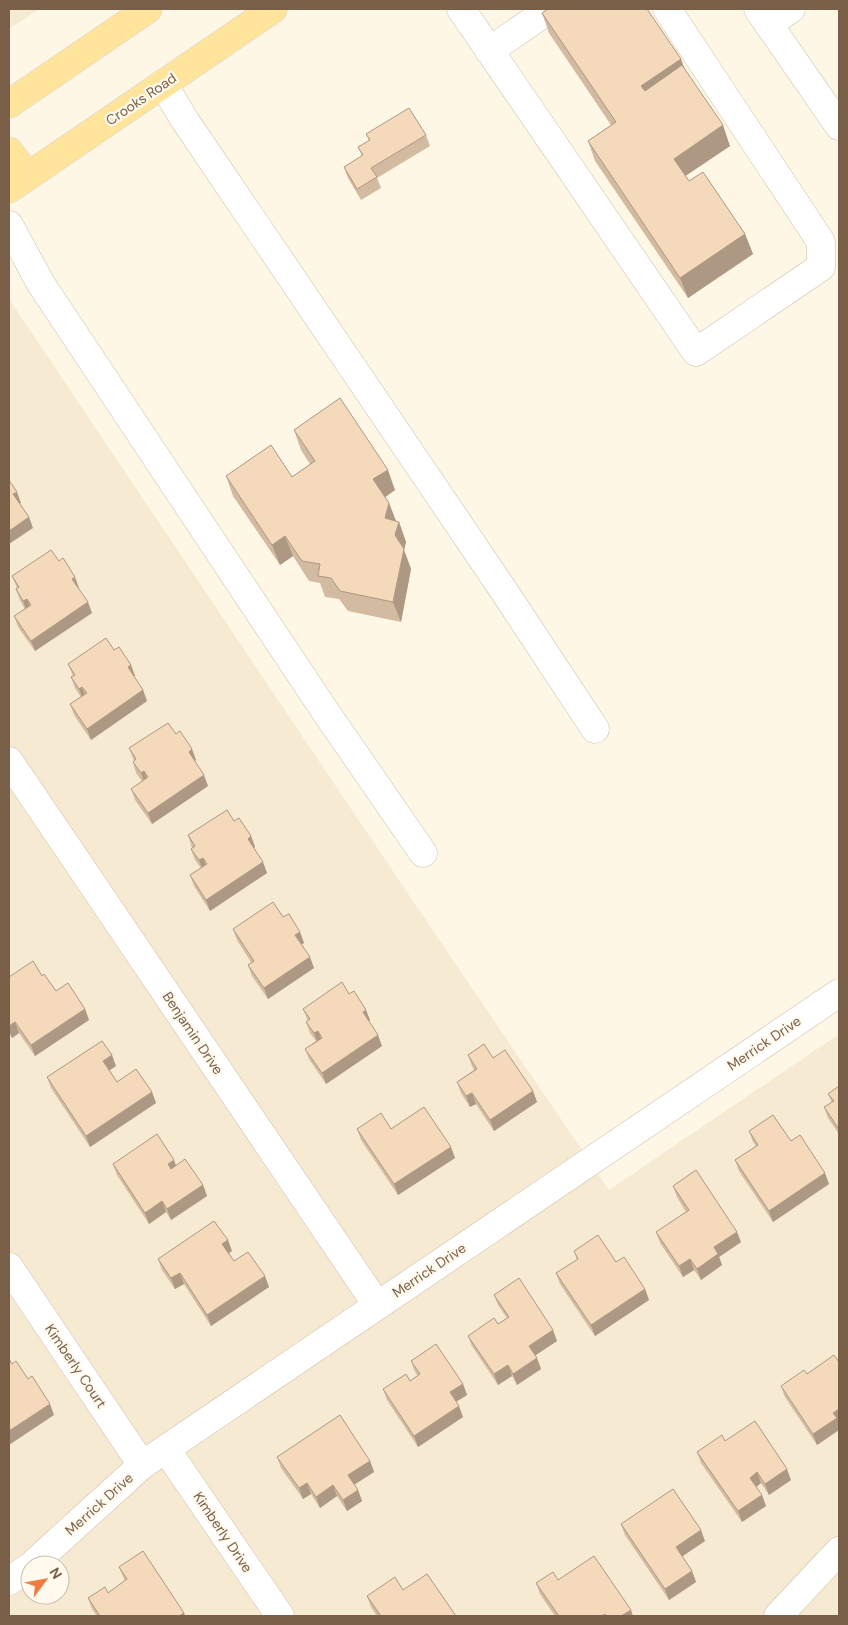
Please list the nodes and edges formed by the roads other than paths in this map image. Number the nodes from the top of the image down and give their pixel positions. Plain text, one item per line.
1 (148, 9) edge
2 (273, 9) edge
3 (461, 9) edge
4 (550, 9) edge
5 (668, 9) edge
6 (791, 9) edge
7 (763, 16) edge
8 (490, 51) junction
9 (163, 84) junction
10 (11, 105) edge
11 (839, 126) edge
12 (9, 151) edge
13 (31, 173) junction
14 (9, 189) edge
15 (9, 225) edge
16 (595, 729) dead end
17 (9, 761) edge
18 (423, 853) dead end
19 (839, 993) edge
20 (9, 1267) edge
21 (377, 1305) junction
22 (166, 1448) junction
23 (142, 1465) junction
24 (839, 1551) edge
25 (43, 1555) edge
26 (20, 1574) edge
27 (9, 1581) edge
28 (280, 1616) edge
29 (778, 1616) edge

1 - 10 main road
2 - 9 main road, Crooks Road
3 - 8 street
4 - 8 street
5 - 8 street
6 - 7 street
7 - 11 street
9 - 13 main road, Crooks Road
9 - 16 street
12 - 13 main road
13 - 14 main road, Crooks Road
15 - 18 street
17 - 21 street, Benjamin Drive
19 - 21 street, Merrick Drive
20 - 23 street, Kimberly Court
21 - 22 street, Merrick Drive
22 - 23 street, Merrick Drive
22 - 28 street, Kimberly Drive
23 - 25 street, Merrick Drive
24 - 29 street
26 - 27 street, Merrick Drive

